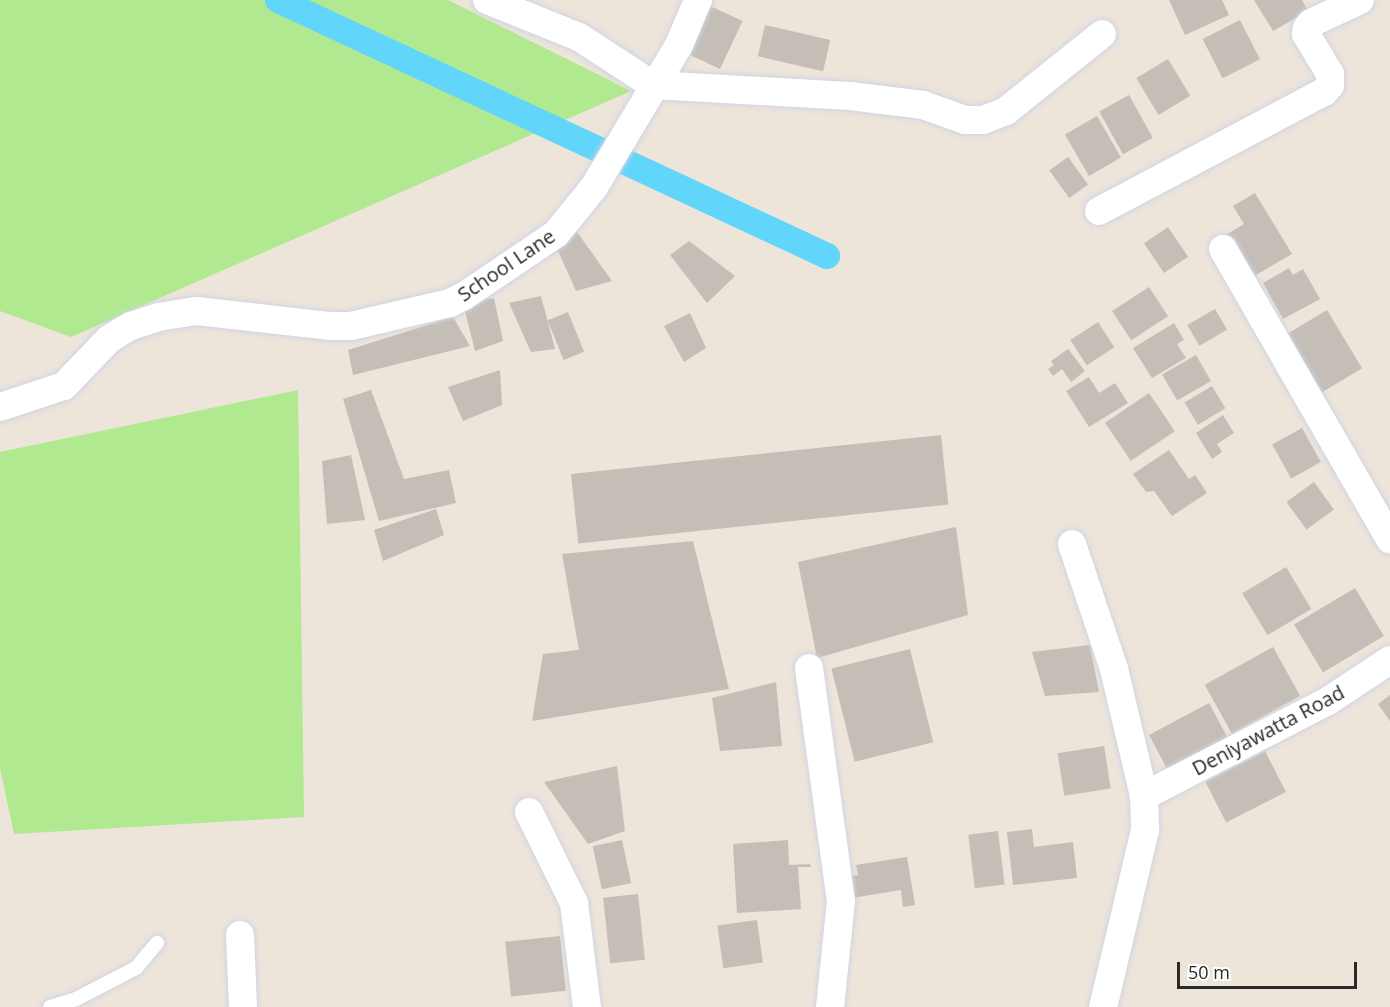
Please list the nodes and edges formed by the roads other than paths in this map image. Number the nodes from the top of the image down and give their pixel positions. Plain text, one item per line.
1 (487, 0) edge
2 (698, 0) edge
3 (1360, 0) edge
4 (1102, 34) dead end
5 (653, 85) junction
6 (1099, 211) dead end
7 (1223, 249) dead end
8 (0, 407) edge
9 (1390, 539) edge
10 (1072, 544) dead end
11 (1390, 660) edge
12 (809, 668) dead end
13 (1144, 796) junction
14 (529, 812) dead end
15 (240, 935) dead end
16 (157, 943) dead end
17 (77, 1003) edge
18 (50, 1007) edge
19 (243, 1007) edge
20 (587, 1007) edge
21 (830, 1007) edge
22 (1103, 1007) edge

1 - 5 street
2 - 5 street, School Lane
3 - 6 street
4 - 5 street
5 - 8 street, School Lane
7 - 9 street
10 - 13 street
11 - 13 street, Deniyawatta Road
12 - 21 street
13 - 22 street
14 - 20 street
15 - 19 street
16 - 17 lane
17 - 18 lane

